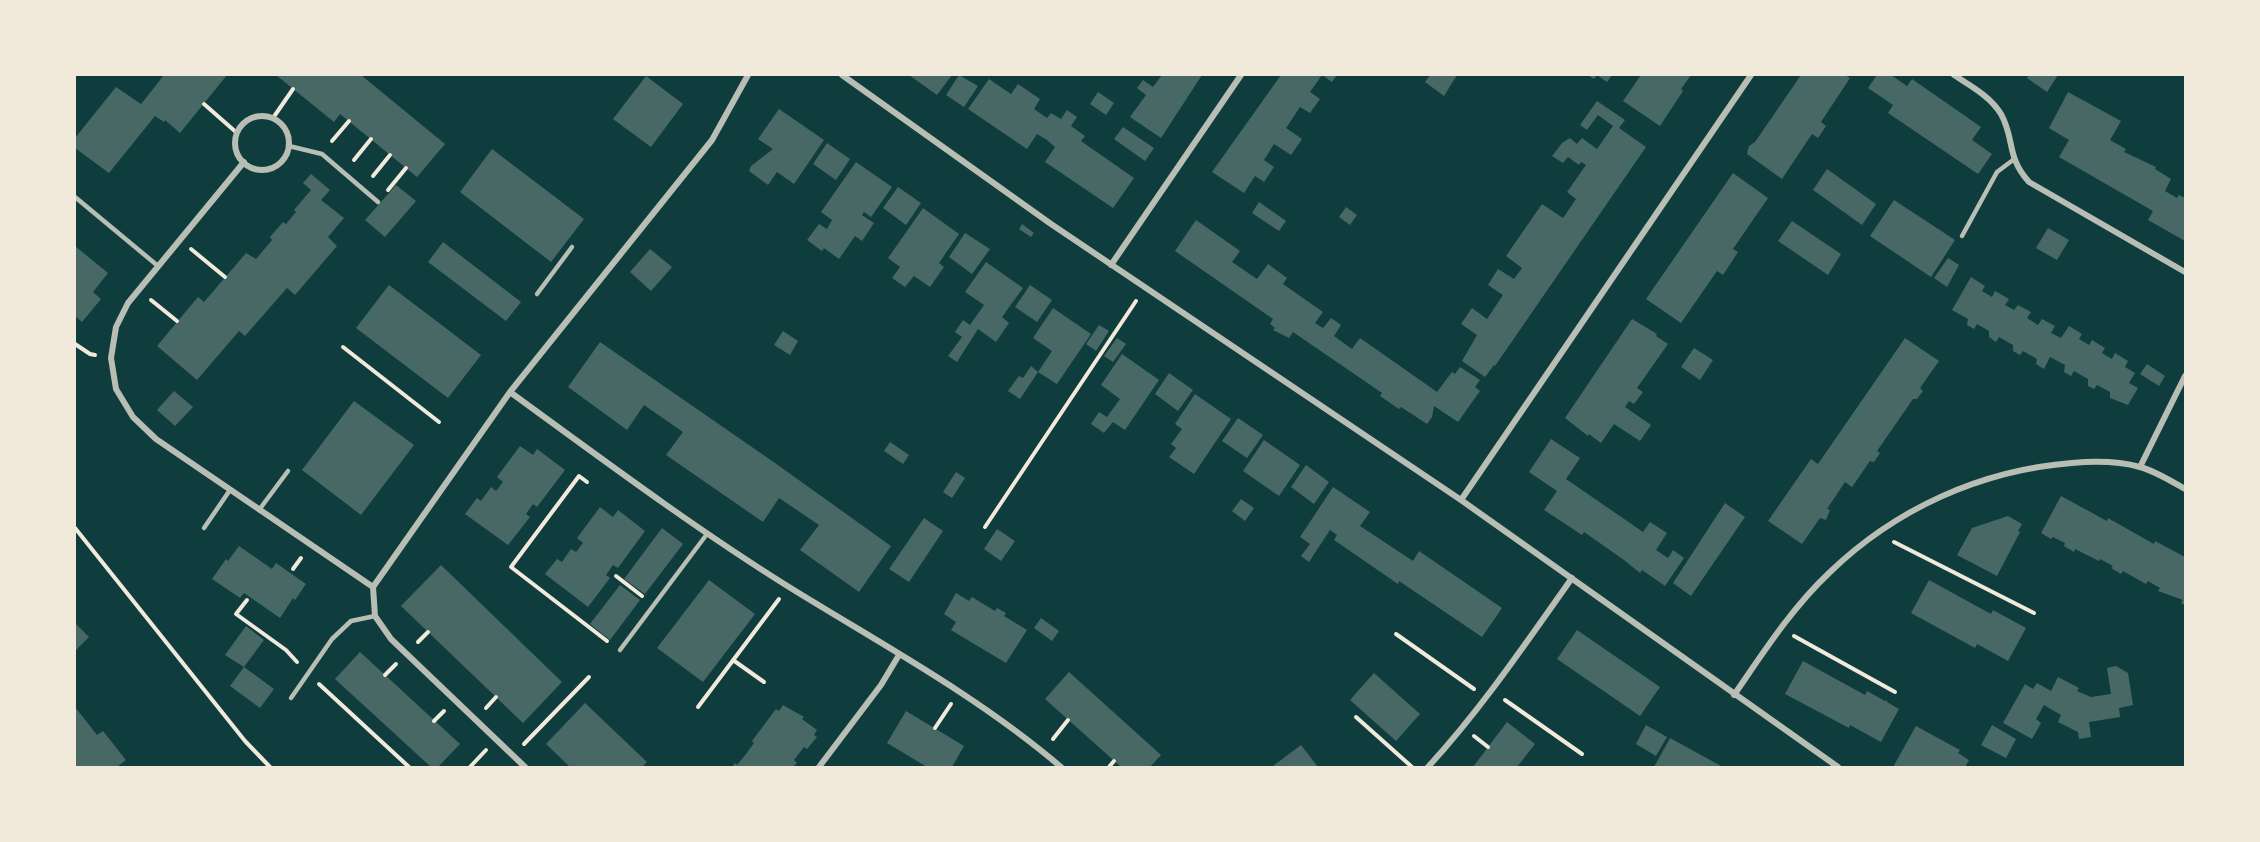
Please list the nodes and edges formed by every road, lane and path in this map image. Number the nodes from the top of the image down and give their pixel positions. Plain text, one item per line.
1 (748, 75) edge
2 (842, 75) edge
3 (1241, 75) edge
4 (1751, 75) edge
5 (1954, 75) edge
6 (293, 88) dead end
7 (204, 104) dead end
8 (273, 118) junction
9 (349, 122) dead end
10 (237, 133) junction
11 (371, 139) dead end
12 (289, 146) junction
13 (322, 154) junction
14 (390, 155) dead end
15 (2013, 160) junction
16 (244, 162) junction
17 (406, 168) dead end
18 (344, 172) junction
19 (362, 188) junction
20 (75, 197) edge
21 (378, 202) joint
22 (1962, 236) dead end
23 (572, 247) dead end
24 (203, 259) dead end
25 (1112, 265) junction
26 (158, 266) junction
27 (2185, 272) edge
28 (225, 278) dead end
29 (1145, 288) junction
30 (537, 294) dead end
31 (158, 306) dead end
32 (177, 321) dead end
33 (75, 344) edge
34 (343, 347) dead end
35 (84, 350) dead end
36 (2185, 376) edge
37 (510, 393) junction
38 (439, 422) dead end
39 (2140, 467) junction
40 (288, 471) dead end
41 (587, 482) dead end
42 (2185, 489) edge
43 (230, 490) junction
44 (1461, 500) junction
45 (258, 510) junction
46 (985, 527) dead end
47 (75, 528) edge
48 (204, 528) dead end
49 (1878, 533) junction
50 (707, 534) junction
51 (616, 576) dead end
52 (1572, 578) junction
53 (373, 587) junction
54 (789, 587) junction
55 (247, 600) dead end
56 (654, 605) junction
57 (2034, 613) dead end
58 (375, 616) junction
59 (1780, 628) junction
60 (1396, 634) dead end
61 (620, 650) joint
62 (730, 650) dead end
63 (737, 655) junction
64 (899, 655) junction
65 (733, 660) junction
66 (308, 674) junction
67 (589, 677) dead end
68 (764, 682) dead end
69 (960, 691) junction
70 (1492, 691) junction
71 (1895, 692) dead end
72 (1734, 695) junction
73 (1487, 698) junction
74 (291, 699) dead end
75 (698, 707) dead end
76 (1356, 717) dead end
77 (1068, 720) dead end
78 (1373, 721) dead end
79 (1367, 727) junction
80 (935, 728) dead end
81 (1042, 751) junction
82 (1582, 754) dead end
83 (513, 756) junction
84 (1114, 761) dead end
85 (1828, 765) edge
86 (270, 767) edge
87 (409, 767) edge
88 (525, 767) edge
89 (819, 767) edge
90 (1061, 767) edge
91 (1109, 767) edge
92 (1413, 767) edge
93 (1428, 767) edge
94 (1838, 767) edge

1 - 37 street
2 - 25 street
3 - 25 street
4 - 44 street
5 - 15 street
6 - 8 path
7 - 10 path
8 - 10 street
8 - 12 street
9 - 13 path
10 - 16 street
11 - 18 path
12 - 13 lane
12 - 16 street
13 - 18 lane
14 - 19 path
15 - 22 lane
15 - 27 street
16 - 26 street
17 - 21 path
18 - 19 lane
19 - 21 lane
20 - 26 lane
23 - 30 lane
24 - 28 path
25 - 29 street
26 - 43 street
29 - 44 street
29 - 46 path
31 - 32 path
33 - 35 path
34 - 38 path
36 - 39 street
37 - 50 street
37 - 53 street
39 - 42 street
39 - 49 street
40 - 45 lane
41 - 61 path
43 - 45 street
43 - 48 lane
44 - 52 street
45 - 53 street
47 - 86 path
49 - 57 path
49 - 59 street
50 - 54 street
50 - 56 lane
51 - 56 path
52 - 70 street
52 - 72 street
53 - 58 street
54 - 63 path
54 - 64 street
55 - 66 path
56 - 61 lane
58 - 66 lane
58 - 83 street
59 - 71 path
59 - 72 street
60 - 73 path
62 - 63 path
63 - 65 path
64 - 69 street
64 - 89 street
65 - 68 path
65 - 75 path
66 - 74 lane
66 - 87 path
67 - 83 path
69 - 80 path
69 - 81 street
70 - 73 street
70 - 82 path
72 - 85 street
73 - 93 street
76 - 79 path
77 - 81 path
78 - 79 path
79 - 92 path
81 - 90 street
83 - 88 street
84 - 91 path
85 - 94 street

